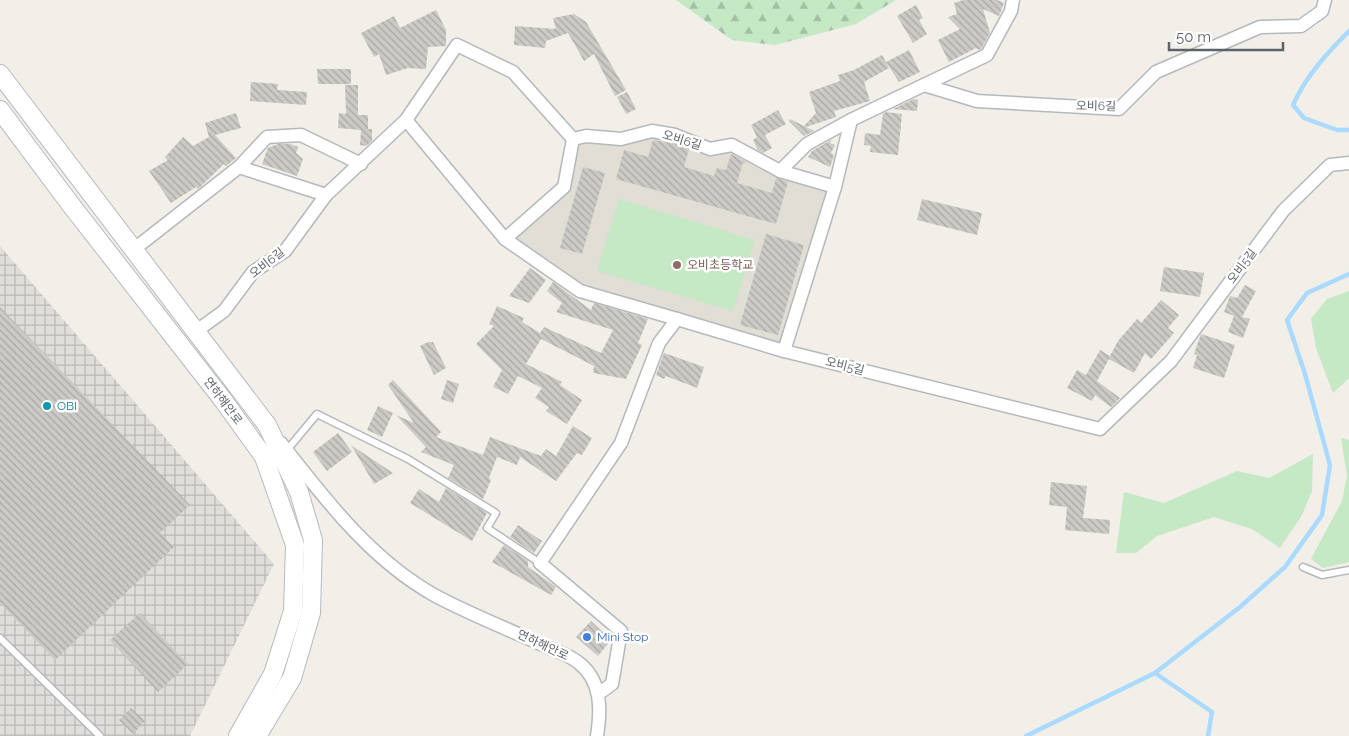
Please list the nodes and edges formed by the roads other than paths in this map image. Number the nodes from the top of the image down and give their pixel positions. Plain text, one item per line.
1 (1013, 0) edge
2 (1325, 0) edge
3 (0, 74) edge
4 (924, 85) junction
5 (0, 110) edge
6 (406, 120) junction
7 (851, 120) junction
8 (573, 139) junction
9 (1349, 163) edge
10 (361, 164) junction
11 (239, 167) junction
12 (780, 171) junction
13 (835, 187) junction
14 (326, 195) junction
15 (505, 240) junction
16 (133, 250) junction
17 (676, 319) junction
18 (195, 332) junction
19 (784, 350) junction
20 (267, 425) junction
21 (287, 450) junction
22 (540, 563) junction
23 (1303, 567) dead end
24 (1349, 570) edge
25 (0, 638) edge
26 (598, 694) junction
27 (100, 736) edge
28 (238, 736) edge
29 (258, 736) edge
30 (597, 736) edge

1 - 4 street
2 - 4 street, 오비6길
3 - 16 street, 연하해안로
4 - 7 street
5 - 28 street, 연하해안로
6 - 8 street, 오비6길
6 - 10 street, 오비6길
6 - 15 street, 오비5길
7 - 12 street
7 - 13 street
8 - 12 street, 오비6길
8 - 15 street
9 - 19 street, 오비5길
10 - 11 street
10 - 14 street, 오비6길
11 - 14 street
11 - 16 street
12 - 13 street, 오비6길
13 - 19 street
14 - 18 street, 오비6길
15 - 17 street, 오비5길
16 - 18 street, 연하해안로
17 - 19 street, 오비5길
17 - 22 street
18 - 20 street, 연하해안로
20 - 21 street, 연하해안로
20 - 29 street, 연하해안로
21 - 22 lane
21 - 26 street, 연하해안로
22 - 26 street
23 - 24 lane
25 - 27 lane
26 - 30 street, 연하해안로

